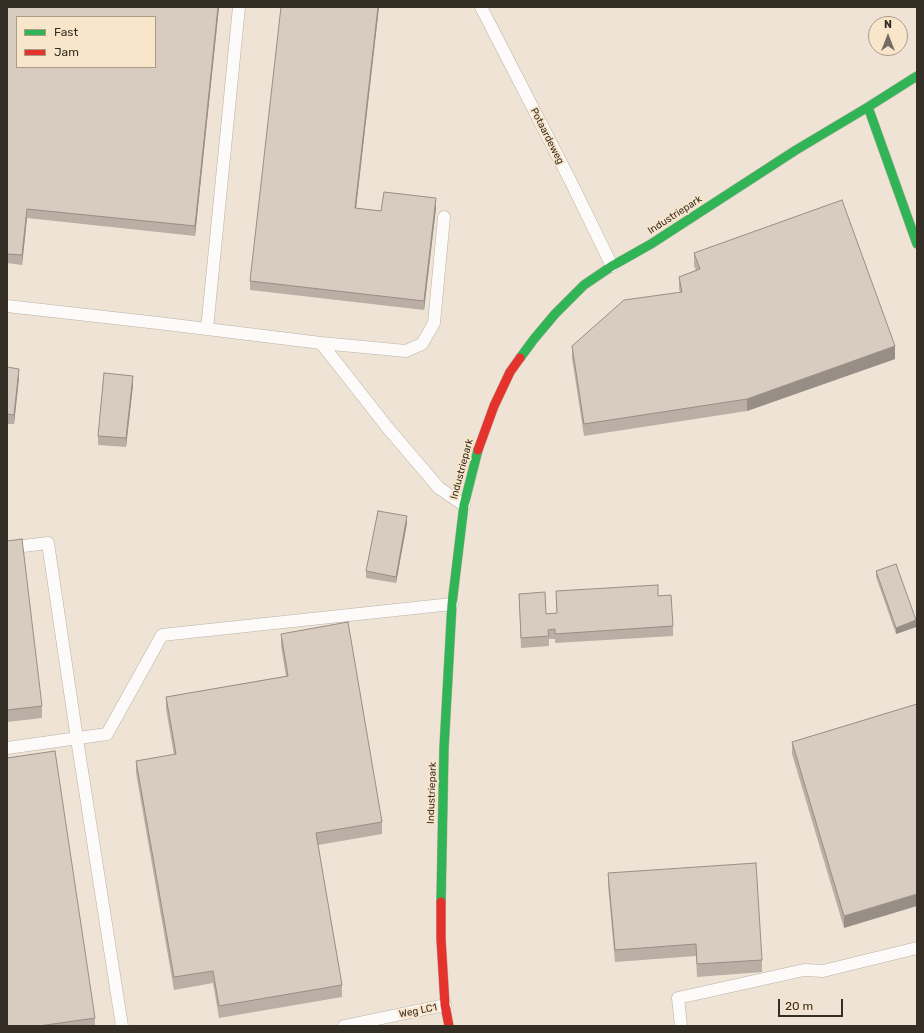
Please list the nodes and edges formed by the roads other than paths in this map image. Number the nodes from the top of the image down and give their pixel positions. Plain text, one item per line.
1 (239, 7) edge
2 (481, 7) edge
3 (917, 76) edge
4 (868, 107) junction
5 (444, 217) dead end
6 (917, 244) edge
7 (612, 266) junction
8 (7, 306) edge
9 (207, 329) junction
10 (321, 342) junction
11 (464, 505) junction
12 (7, 548) edge
13 (452, 604) junction
14 (77, 739) junction
15 (7, 748) edge
16 (917, 948) edge
17 (445, 1005) junction
18 (122, 1026) edge
19 (344, 1026) edge
20 (449, 1026) edge
21 (681, 1026) edge

1 - 9 lane
2 - 7 lane, Potaardeweg
3 - 4 street, Industriepark
4 - 6 street
4 - 7 street, Industriepark
5 - 10 lane
7 - 11 street, Industriepark
8 - 9 lane
9 - 10 lane
10 - 11 lane
11 - 13 street, Industriepark
12 - 14 lane
13 - 14 lane
13 - 17 street, Industriepark
14 - 15 lane
14 - 18 lane
16 - 21 lane
17 - 19 lane, Weg LC1
17 - 20 street, Industriepark

